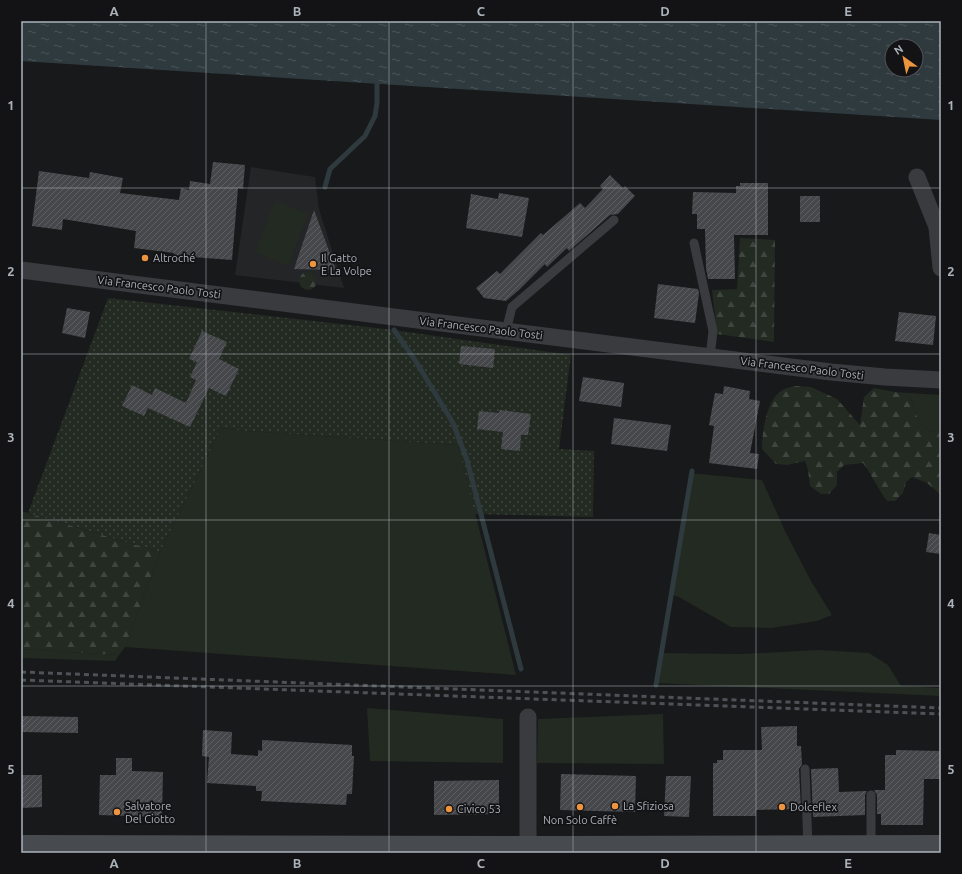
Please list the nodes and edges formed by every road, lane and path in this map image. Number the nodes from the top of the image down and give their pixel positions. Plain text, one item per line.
1 (917, 177) dead end
2 (614, 220) dead end
3 (694, 242) dead end
4 (941, 268) edge
5 (21, 270) edge
6 (506, 332) junction
7 (710, 357) junction
8 (941, 380) edge
9 (528, 717) dead end
10 (805, 769) dead end
11 (871, 795) dead end
12 (21, 846) edge
13 (871, 846) junction
14 (941, 846) edge
15 (819, 848) edge
16 (61, 849) edge
17 (281, 850) edge
18 (400, 850) edge
19 (531, 850) edge
20 (567, 850) edge

1 - 4 street
2 - 6 lane
3 - 7 lane
5 - 6 street, Via Francesco Paolo Tosti
6 - 7 street, Via Francesco Paolo Tosti
7 - 8 street, Via Francesco Paolo Tosti
9 - 19 street
10 - 15 lane
11 - 13 lane
12 - 16 main road
13 - 14 main road
13 - 15 main road
15 - 20 main road
16 - 17 main road
17 - 18 main road
18 - 19 main road
19 - 20 main road

